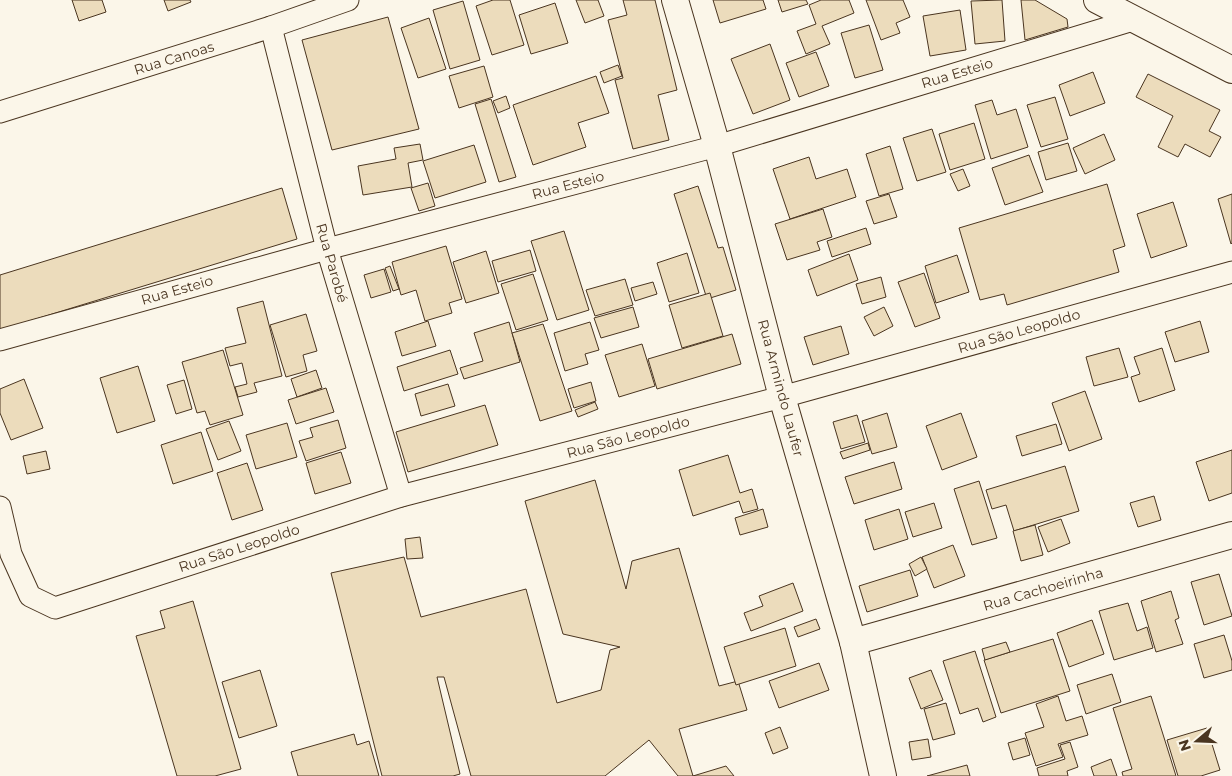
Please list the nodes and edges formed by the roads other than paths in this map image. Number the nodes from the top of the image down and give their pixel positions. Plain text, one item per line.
1 (348, 0) edge
2 (675, 0) edge
3 (1097, 0) edge
4 (1133, 20) junction
5 (271, 27) junction
6 (1232, 70) edge
7 (0, 112) edge
8 (717, 146) junction
9 (327, 249) junction
10 (1232, 272) edge
11 (0, 340) edge
12 (782, 397) junction
13 (401, 496) junction
14 (0, 507) edge
15 (1232, 535) edge
16 (853, 642) junction
17 (883, 776) edge

1 - 5 street, Rua Canoas
2 - 8 street, Rua Armindo Laufer
3 - 4 street
4 - 6 street
4 - 8 street, Rua Esteio
5 - 7 street, Rua Canoas
5 - 9 street, Rua Parobé
8 - 9 street, Rua Esteio
8 - 12 street, Rua Armindo Laufer
9 - 11 street, Rua Esteio
9 - 13 street, Rua Parobé
10 - 12 street, Rua São Leopoldo
12 - 13 street, Rua São Leopoldo
12 - 16 street, Rua Armindo Laufer
13 - 14 street, Rua São Leopoldo
15 - 16 street, Rua Cachoeirinha
16 - 17 street, Rua Armindo Laufer

